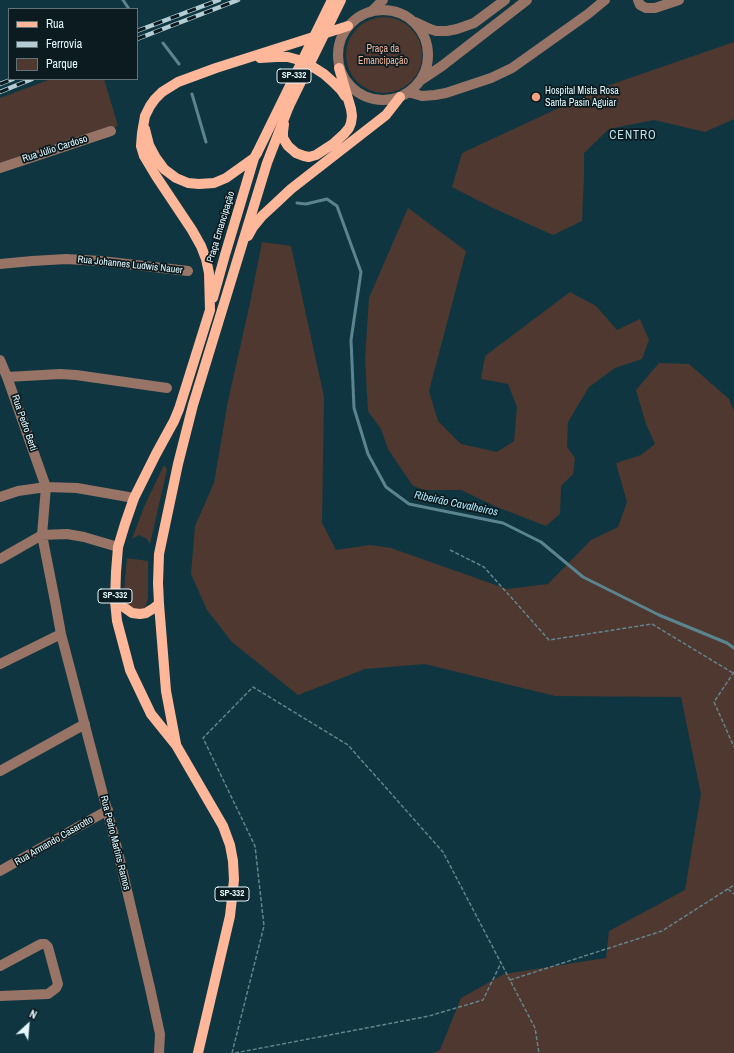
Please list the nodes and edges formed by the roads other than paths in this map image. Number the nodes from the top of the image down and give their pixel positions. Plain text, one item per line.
1 (332, 0) edge
2 (341, 0) edge
3 (383, 0) edge
4 (505, 0) edge
5 (527, 0) edge
6 (605, 0) edge
7 (638, 0) edge
8 (679, 0) edge
9 (371, 12) junction
10 (411, 20) junction
11 (348, 26) junction
12 (246, 58) junction
13 (339, 68) joint
14 (421, 80) junction
15 (333, 82) junction
16 (350, 89) junction
17 (404, 95) junction
18 (349, 102) junction
19 (289, 106) junction
20 (144, 125) junction
21 (111, 131) dead end
22 (256, 155) junction
23 (0, 168) edge
24 (240, 251) junction
25 (0, 264) edge
26 (188, 271) dead end
27 (210, 310) junction
28 (0, 360) edge
29 (7, 377) junction
30 (167, 388) dead end
31 (46, 487) junction
32 (0, 498) edge
33 (134, 498) junction
34 (42, 535) junction
35 (118, 547) junction
36 (0, 559) edge
37 (115, 601) junction
38 (159, 604) junction
39 (61, 634) junction
40 (0, 664) edge
41 (85, 724) junction
42 (176, 746) junction
43 (0, 771) edge
44 (108, 810) junction
45 (0, 871) edge
46 (0, 966) edge
47 (0, 996) edge
48 (159, 1053) edge
49 (198, 1053) edge

1 - 22 main road, SP-332, bridge
2 - 19 main road, SP-332, bridge
3 - 9 street
4 - 10 street
5 - 14 street
6 - 17 street
7 - 8 street
9 - 10 street
9 - 11 street
10 - 14 street
11 - 12 main road
11 - 13 street
12 - 15 main road
12 - 20 main road
13 - 16 main road
14 - 17 street
15 - 16 main road
15 - 18 main road
16 - 17 street
16 - 18 main road
17 - 24 main road
18 - 19 main road
19 - 24 main road, SP-332
20 - 22 main road
20 - 27 main road
21 - 23 street, Rua Júlio Cardoso
22 - 27 main road, Praça Emancipação / SP-332
24 - 38 main road, SP-332
25 - 26 street, Rua Johannes Ludwis Nauer
27 - 33 main road, SP-332
28 - 29 street, Rua Pedro Berti
29 - 30 street
29 - 31 street, Rua Pedro Berti
31 - 32 street
31 - 33 street
31 - 34 street, Rua Pedro Martins Ramos
33 - 35 main road, SP-332
34 - 35 street
34 - 36 street
34 - 39 street, Rua Pedro Martins Ramos
35 - 37 main road, SP-332
37 - 38 main road, SP-332
37 - 42 main road, SP-332
38 - 42 main road, SP-332
39 - 40 street
39 - 41 street, Rua Pedro Martins Ramos
41 - 43 street
41 - 44 street, Rua Pedro Martins Ramos
42 - 49 main road, SP-332
44 - 45 street, Rua Armando Casarotto
44 - 48 street, Rua Pedro Martins Ramos
46 - 47 street

